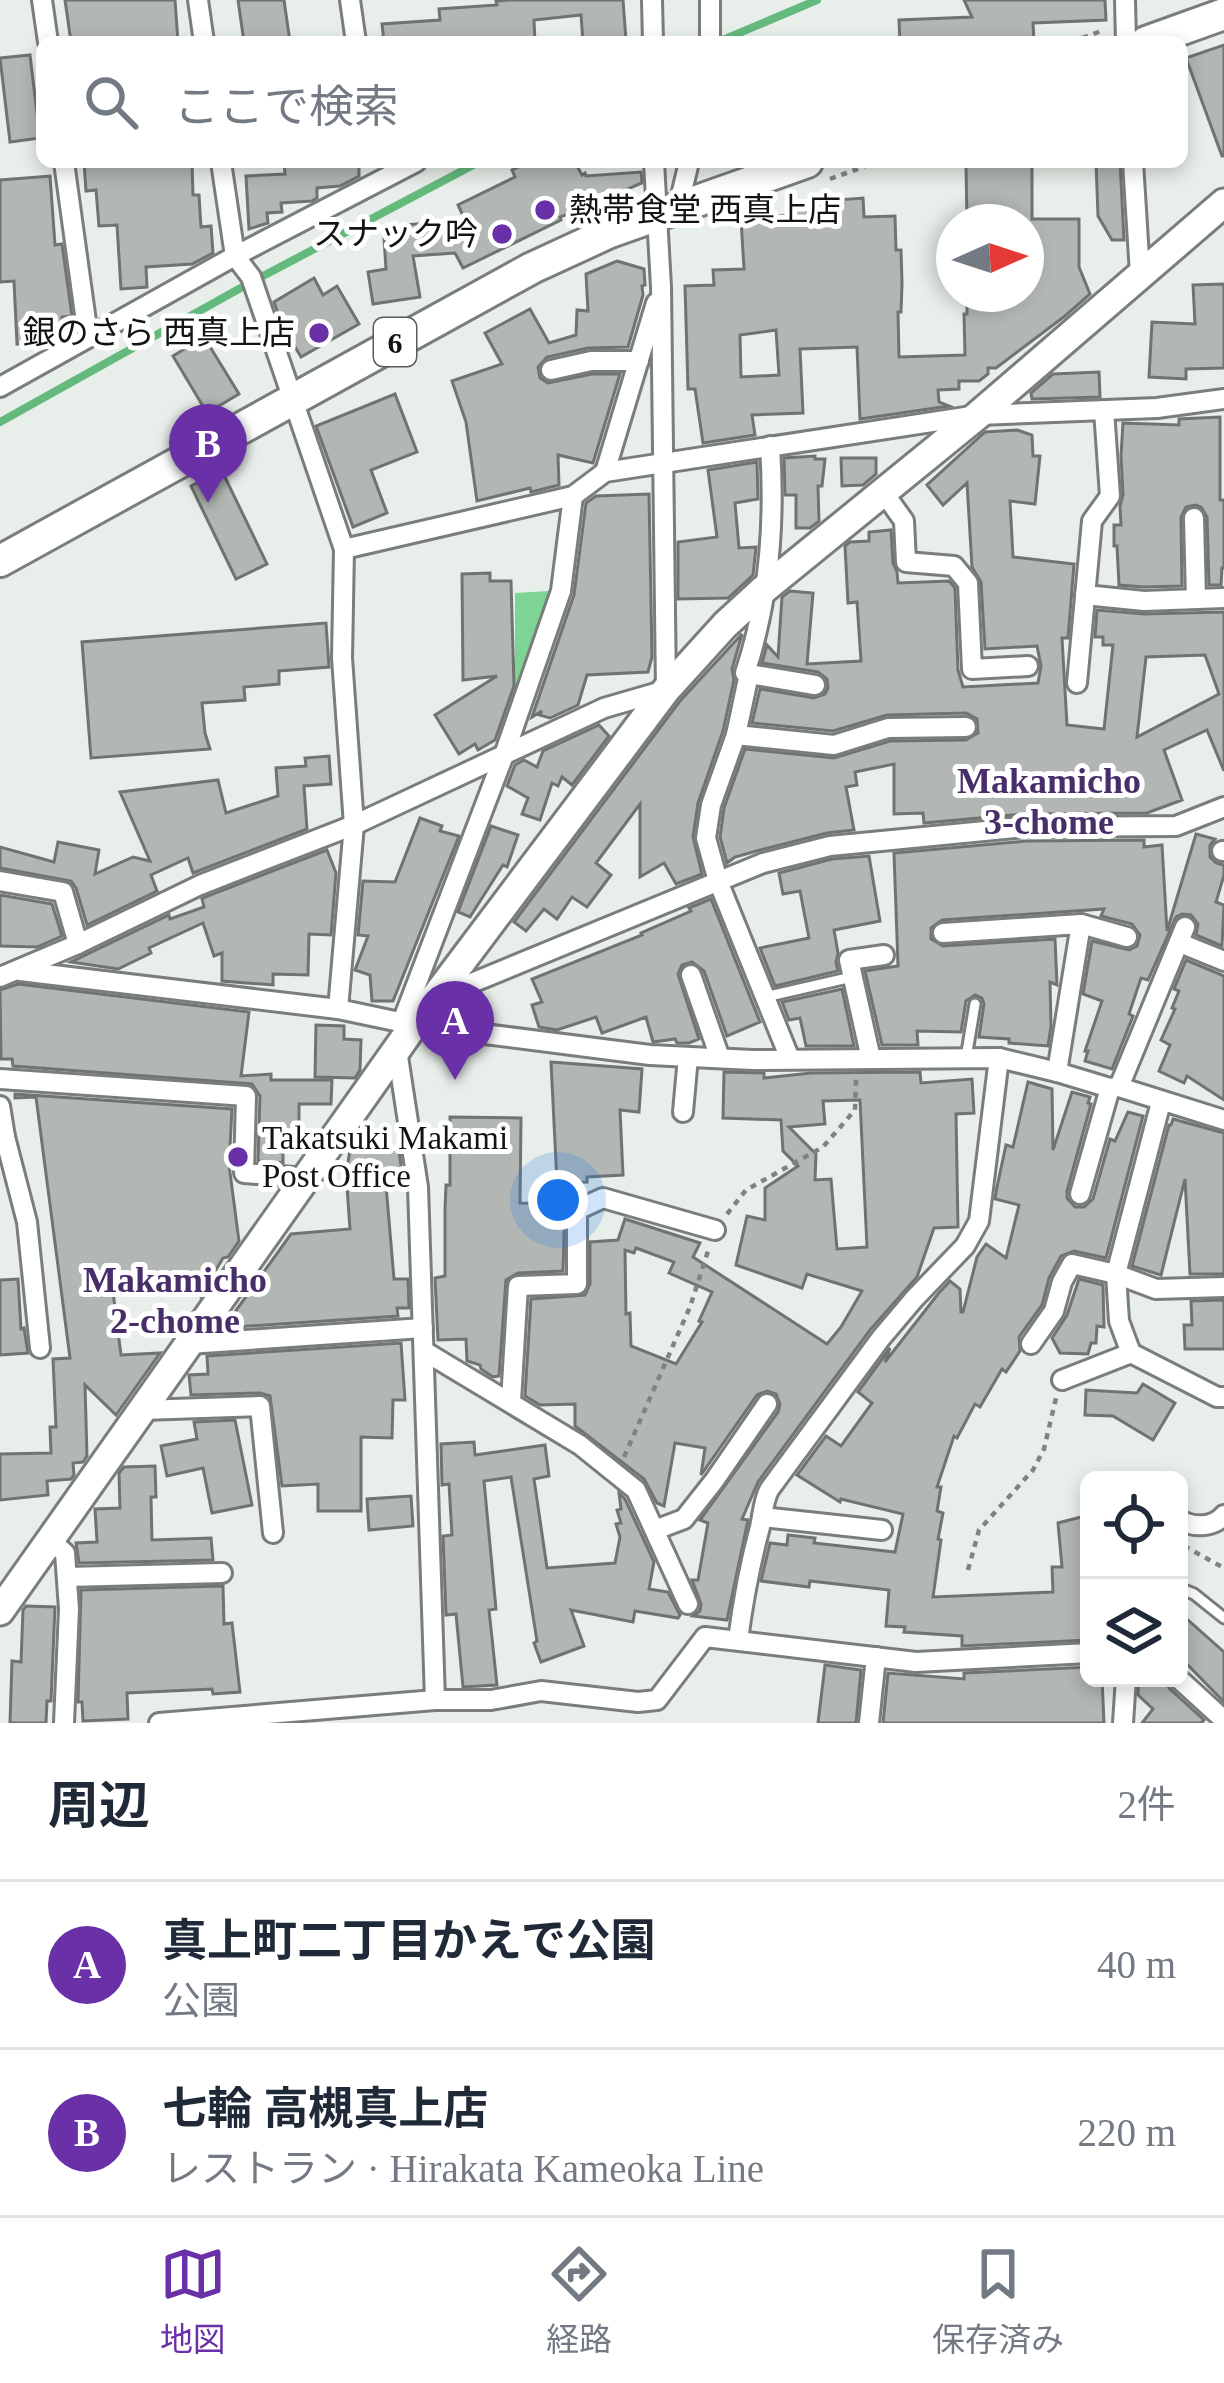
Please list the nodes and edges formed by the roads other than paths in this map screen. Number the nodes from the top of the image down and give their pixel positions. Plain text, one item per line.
1 (42, 0) edge
2 (198, 0) edge
3 (350, 0) edge
4 (652, 0) edge
5 (710, 0) edge
6 (1125, 0) edge
7 (1224, 14) edge
8 (47, 36) edge
9 (203, 36) edge
10 (355, 36) edge
11 (653, 36) edge
12 (710, 36) edge
13 (1126, 36) edge
14 (1163, 36) edge
15 (65, 168) edge
16 (221, 168) edge
17 (656, 168) edge
18 (686, 168) edge
19 (790, 168) edge
20 (1133, 168) edge
21 (375, 172) edge
22 (1224, 202) edge
23 (667, 212) junction
24 (235, 256) junction
25 (1140, 274) junction
26 (661, 287) junction
27 (88, 336) junction
28 (639, 361) junction
29 (550, 370) dead end
30 (0, 387) edge
31 (294, 398) junction
32 (1224, 399) edge
33 (1104, 410) junction
34 (978, 415) junction
35 (770, 446) junction
36 (664, 464) junction
37 (605, 472) junction
38 (884, 494) junction
39 (573, 496) junction
40 (1194, 518) dead end
41 (344, 549) junction
42 (0, 561) edge
43 (763, 590) junction
44 (1085, 596) junction
45 (1224, 598) edge
46 (1196, 599) junction
47 (1028, 666) dead end
48 (749, 674) junction
49 (1077, 683) dead end
50 (815, 685) dead end
51 (666, 690) junction
52 (966, 727) dead end
53 (736, 735) junction
54 (504, 755) junction
55 (1224, 806) edge
56 (354, 825) junction
57 (0, 881) edge
58 (718, 881) junction
59 (1081, 924) junction
60 (944, 933) dead end
61 (1127, 938) dead end
62 (78, 944) junction
63 (884, 955) dead end
64 (1224, 961) edge
65 (6, 972) edge
66 (691, 975) dead end
67 (852, 977) junction
68 (766, 997) junction
69 (434, 999) junction
70 (975, 1004) dead end
71 (338, 1010) junction
72 (404, 1032) junction
73 (688, 1057) junction
74 (720, 1058) junction
75 (966, 1058) junction
76 (999, 1058) junction
77 (790, 1059) junction
78 (864, 1059) junction
79 (1058, 1072) junction
80 (0, 1079) edge
81 (1114, 1088) junction
82 (1161, 1102) junction
83 (0, 1106) edge
84 (683, 1112) dead end
85 (1224, 1120) edge
86 (3, 1137) edge
87 (306, 1178) junction
88 (1080, 1193) dead end
89 (715, 1230) road end
90 (1116, 1274) junction
91 (1224, 1287) edge
92 (423, 1328) junction
93 (188, 1344) junction
94 (1031, 1344) dead end
95 (40, 1348) dead end
96 (424, 1351) junction
97 (1131, 1353) junction
98 (1062, 1380) road end
99 (1224, 1397) edge
100 (511, 1401) junction
101 (767, 1403) dead end
102 (142, 1410) junction
103 (1224, 1515) edge
104 (762, 1517) junction
105 (1188, 1525) edge
106 (656, 1530) junction
107 (882, 1530) dead end
108 (274, 1533) dead end
109 (50, 1540) junction
110 (222, 1573) dead end
111 (67, 1577) junction
112 (1188, 1591) edge
113 (688, 1604) dead end
114 (0, 1611) edge
115 (1224, 1618) edge
116 (738, 1640) junction
117 (1080, 1654) edge
118 (876, 1658) junction
119 (1125, 1687) edge
120 (1188, 1687) edge
121 (435, 1700) junction
122 (376, 1714) edge
123 (1224, 1720) edge
124 (181, 1722) edge
125 (64, 1723) edge
126 (159, 1723) edge
127 (869, 1723) edge
128 (1123, 1723) edge

1 - 8 street
2 - 9 street
3 - 10 street
4 - 11 street
5 - 12 street
6 - 13 street
7 - 14 main road
15 - 27 street
16 - 24 street
17 - 23 street
18 - 23 street
19 - 23 main road, 6
20 - 25 street
21 - 24 street
22 - 25 street
23 - 26 street
23 - 31 main road, 6
24 - 27 street
24 - 31 street
25 - 34 street
26 - 28 street
26 - 36 street
27 - 30 street
28 - 29 street
28 - 37 street
31 - 41 street
31 - 42 main road, 6
32 - 33 street
33 - 34 street
33 - 44 street
34 - 35 street
34 - 38 street
35 - 36 street
35 - 43 street
36 - 37 street
36 - 51 street
37 - 39 street
38 - 43 street
38 - 47 street
39 - 41 street
39 - 54 street
40 - 46 street
41 - 56 street
43 - 48 street
43 - 51 street
44 - 46 street
44 - 49 street
45 - 46 street
48 - 50 street
48 - 53 street
51 - 54 street
51 - 69 street
52 - 53 street
53 - 58 street
54 - 56 street
54 - 72 street
55 - 58 street
56 - 62 street
56 - 71 street
57 - 62 street
58 - 68 street
58 - 69 street
59 - 60 street
59 - 61 street
59 - 79 street
62 - 65 street
63 - 67 street
64 - 81 street
65 - 71 street
66 - 74 street
67 - 68 lane
67 - 78 street
68 - 77 street
69 - 72 street
70 - 75 lane
71 - 72 street
72 - 73 street
72 - 87 street
72 - 92 street
73 - 74 street
73 - 84 street
74 - 77 street
75 - 76 street
75 - 78 street
76 - 79 street
76 - 104 street
77 - 78 street
79 - 81 street
80 - 87 street
81 - 82 street
81 - 88 street
82 - 85 street
82 - 90 street
83 - 86 street
86 - 95 street
87 - 93 street
89 - 100 street
90 - 91 street
90 - 94 street
90 - 97 street
92 - 93 street
92 - 96 street
93 - 102 street
96 - 100 street
96 - 121 street
97 - 98 street
97 - 99 street
100 - 106 street
101 - 106 street
102 - 108 street
102 - 109 street
103 - 105 street
104 - 107 street
104 - 116 street
106 - 113 street
109 - 111 street
109 - 114 street
110 - 111 street
111 - 125 street
112 - 115 lane
116 - 118 street
116 - 121 street
117 - 118 street
118 - 127 street
119 - 128 street
120 - 123 street
121 - 122 street
122 - 124 street
124 - 126 street

